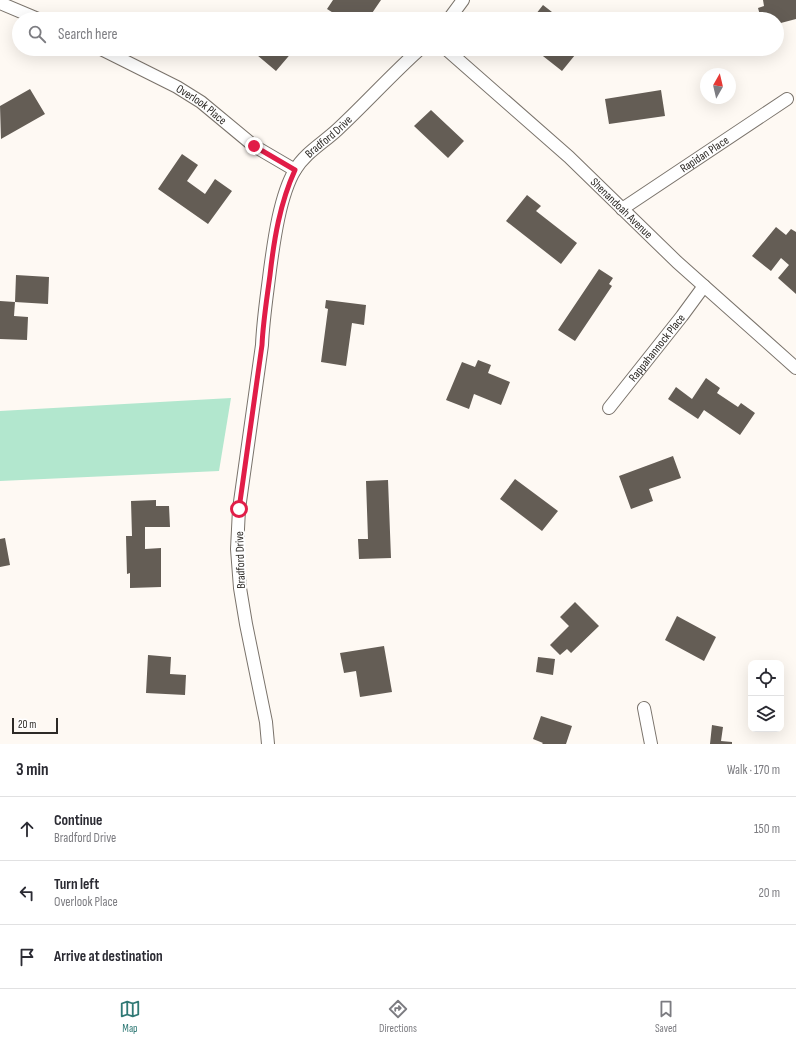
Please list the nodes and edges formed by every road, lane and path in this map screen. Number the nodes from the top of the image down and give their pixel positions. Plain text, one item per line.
1 (464, 0) edge
2 (0, 3) edge
3 (21, 12) edge
4 (455, 12) edge
5 (115, 56) edge
6 (413, 56) edge
7 (454, 56) edge
8 (787, 100) dead end
9 (295, 170) junction
10 (622, 209) junction
11 (704, 286) junction
12 (796, 368) edge
13 (608, 408) dead end
14 (644, 708) dead end
15 (268, 744) edge
16 (651, 744) edge

1 - 4 street
2 - 3 street
5 - 9 street, Overlook Place
6 - 9 street, Bradford Drive
7 - 10 street, Shenandoah Avenue
8 - 10 street, Rapidan Place
9 - 15 street, Bradford Drive
10 - 11 street, Shenandoah Avenue
11 - 12 street, Shenandoah Avenue
11 - 13 street, Rappahannock Place
14 - 16 street

